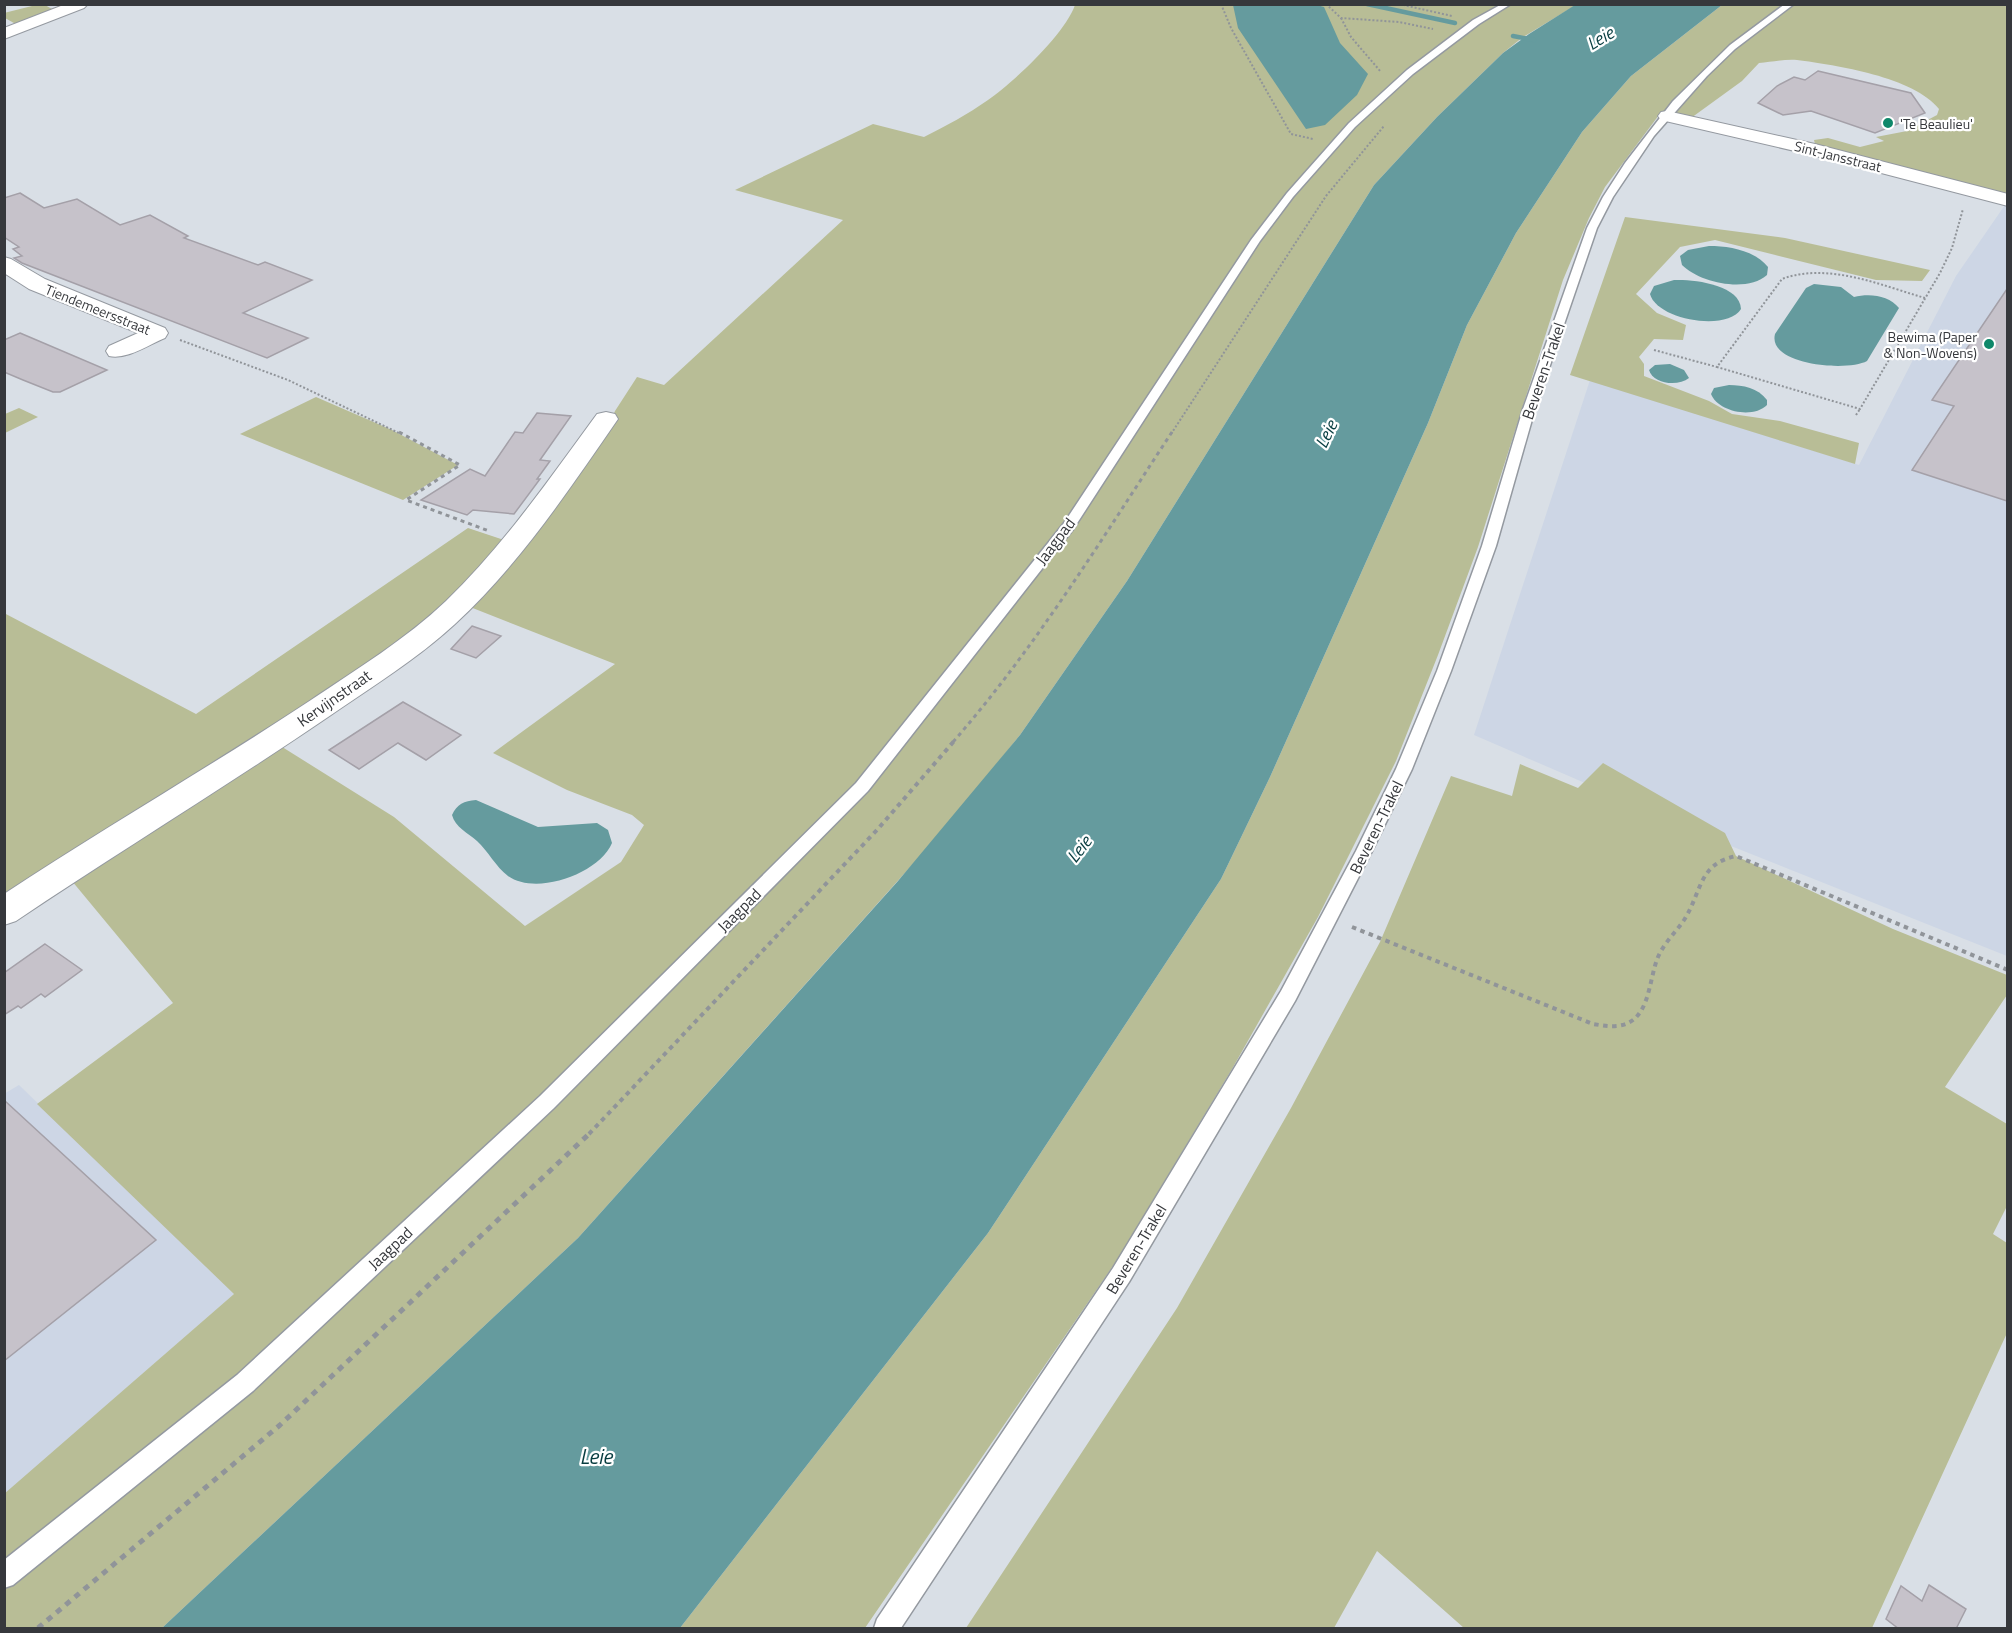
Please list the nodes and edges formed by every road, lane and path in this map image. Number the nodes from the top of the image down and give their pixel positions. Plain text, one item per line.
1 (1221, 4) edge
2 (1326, 4) edge
3 (1399, 4) edge
4 (1424, 4) edge
5 (1508, 4) edge
6 (1791, 4) edge
7 (71, 6) edge
8 (1417, 8) junction
9 (1341, 18) junction
10 (1476, 22) junction
11 (1461, 33) junction
12 (4, 34) edge
13 (1378, 78) dead end
14 (1667, 116) junction
15 (1321, 134) dead end
16 (1972, 191) junction
17 (2007, 200) edge
18 (4, 263) edge
19 (37, 284) junction
20 (15, 291) dead end
21 (1925, 298) junction
22 (157, 333) junction
23 (1654, 350) dead end
24 (117, 351) dead end
25 (1717, 367) junction
26 (1860, 409) junction
27 (1856, 415) dead end
28 (606, 419) dead end
29 (517, 541) junction
30 (4, 912) edge
31 (1330, 919) junction
32 (2007, 970) edge
33 (4, 1576) edge
34 (886, 1629) edge

1 - 15 path
2 - 9 path
3 - 8 path
4 - 8 path
5 - 10 lane, Jaagpad
6 - 14 lane, Beveren-Trakel
7 - 12 street
8 - 10 path
9 - 11 path
9 - 13 path
10 - 11 lane, Jaagpad
11 - 33 lane, Jaagpad
14 - 16 street, Sint-Jansstraat
14 - 31 lane, Beveren-Trakel
16 - 17 street, Sint-Jansstraat
16 - 21 path
18 - 19 street, Tiendemeersstraat
19 - 20 street
19 - 22 street, Tiendemeersstraat
21 - 25 path
21 - 26 path
22 - 24 street, Tiendemeersstraat
22 - 29 path
23 - 25 path
25 - 26 path
26 - 27 path
28 - 29 street, Kervijnstraat
29 - 30 street, Kervijnstraat
31 - 32 path
31 - 34 lane, Beveren-Trakel

